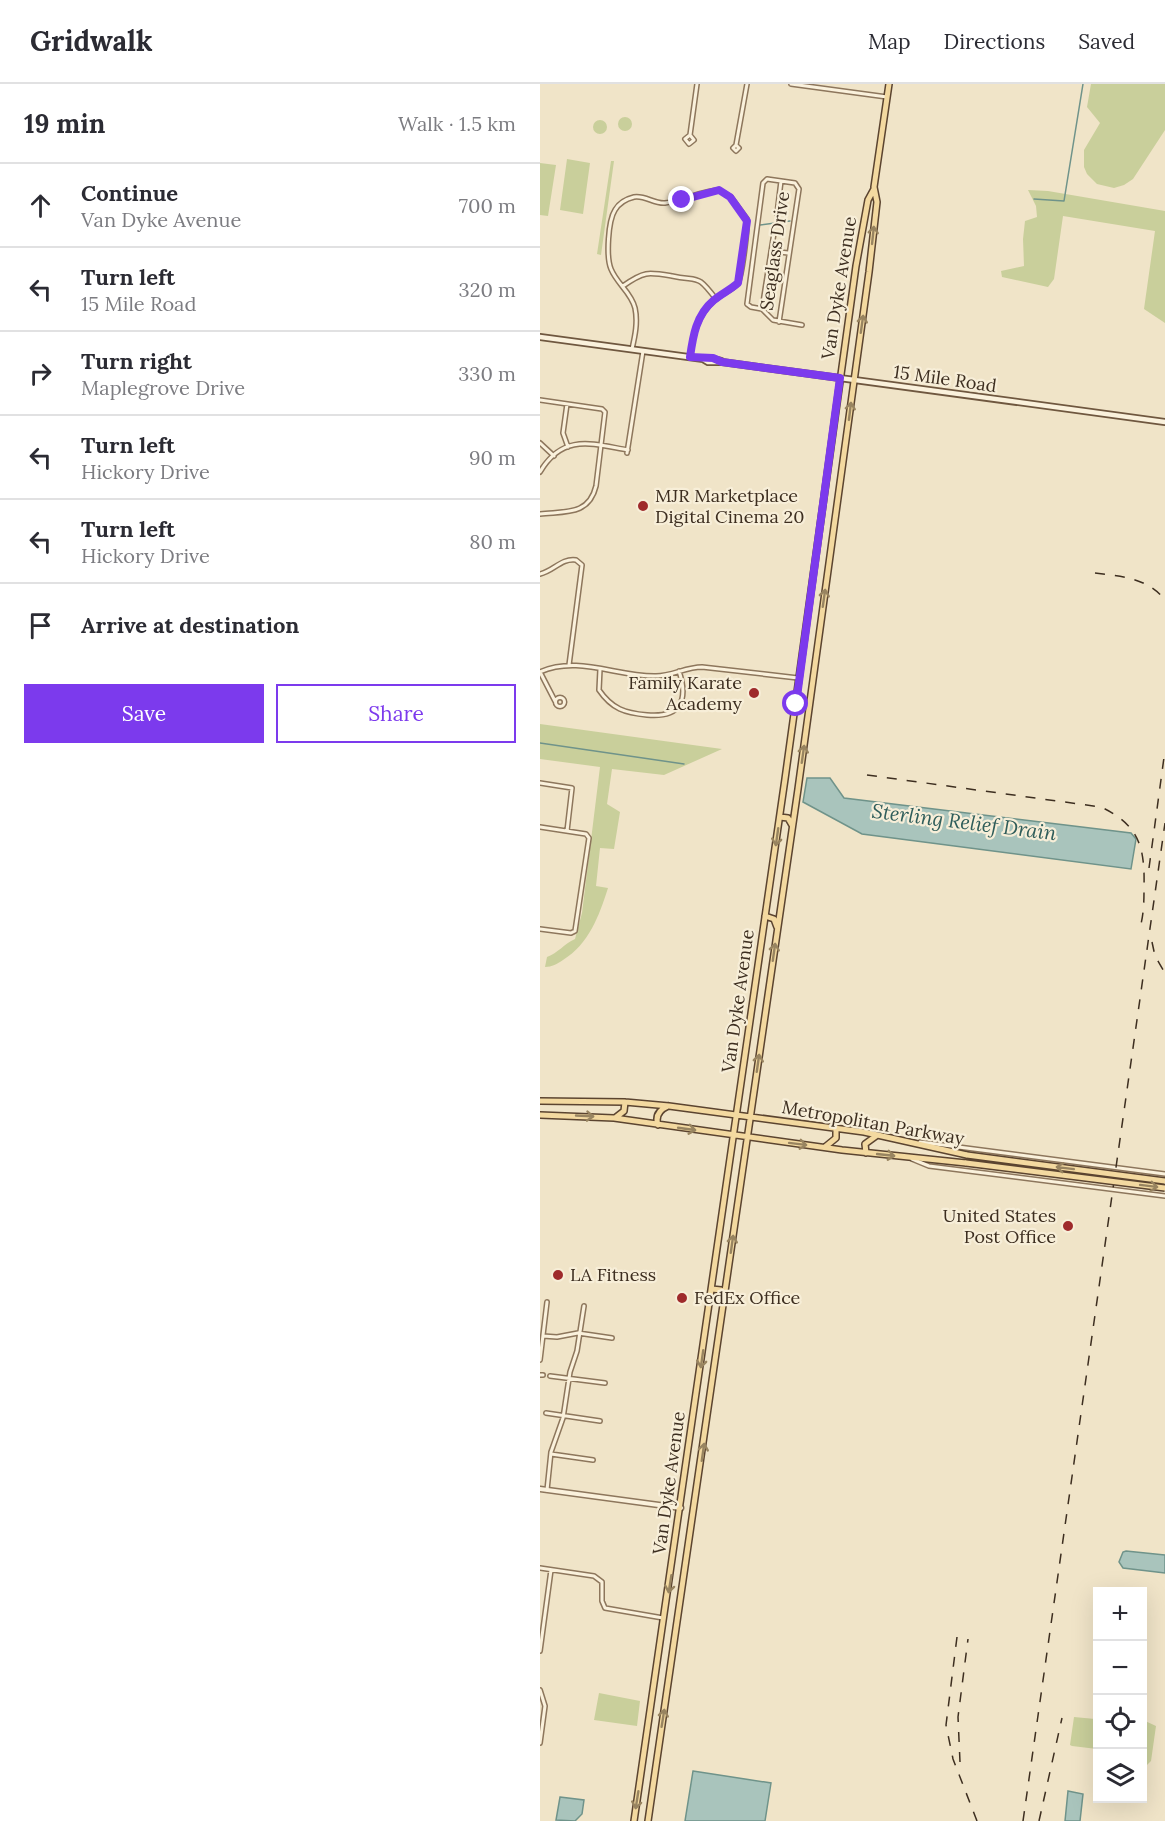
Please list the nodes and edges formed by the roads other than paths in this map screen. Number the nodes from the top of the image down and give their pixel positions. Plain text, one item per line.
1 (697, 84) edge
2 (747, 84) edge
3 (791, 84) edge
4 (889, 84) edge
5 (887, 97) junction
6 (690, 135) dead end
7 (736, 145) dead end
8 (781, 181) junction
9 (874, 187) junction
10 (867, 208) junction
11 (777, 214) dead end
12 (876, 214) junction
13 (774, 233) dead end
14 (771, 251) junction
15 (788, 254) junction
16 (856, 266) junction
17 (869, 272) junction
18 (623, 286) junction
19 (852, 293) junction
20 (716, 299) junction
21 (865, 303) junction
22 (762, 309) junction
23 (779, 322) junction
24 (802, 325) dead end
25 (540, 337) edge
26 (632, 349) junction
27 (643, 351) junction
28 (690, 357) junction
29 (840, 378) junction
30 (854, 381) junction
31 (540, 400) edge
32 (567, 404) junction
33 (1165, 422) edge
34 (540, 443) edge
35 (601, 444) junction
36 (568, 447) junction
37 (554, 456) junction
38 (829, 466) junction
39 (540, 472) edge
40 (841, 475) junction
41 (824, 498) junction
42 (837, 506) junction
43 (540, 513) edge
44 (540, 574) edge
45 (807, 621) junction
46 (820, 630) junction
47 (802, 657) junction
48 (569, 665) junction
49 (815, 666) junction
50 (600, 669) junction
51 (679, 671) junction
52 (540, 672) edge
53 (799, 678) junction
54 (556, 698) dead end
55 (785, 779) junction
56 (540, 783) edge
57 (798, 789) junction
58 (780, 817) junction
59 (540, 827) edge
60 (792, 827) junction
61 (567, 831) junction
62 (765, 916) junction
63 (777, 928) junction
64 (540, 929) edge
65 (756, 979) junction
66 (768, 989) junction
67 (751, 1010) junction
68 (764, 1023) junction
69 (540, 1101) edge
70 (561, 1101) junction
71 (625, 1102) junction
72 (669, 1106) junction
73 (540, 1115) edge
74 (554, 1115) junction
75 (736, 1115) junction
76 (750, 1116) junction
77 (614, 1118) junction
78 (658, 1125) junction
79 (836, 1128) junction
80 (877, 1135) junction
81 (734, 1136) junction
82 (747, 1138) junction
83 (893, 1139) junction
84 (824, 1148) junction
85 (866, 1153) junction
86 (907, 1157) junction
87 (1103, 1166) junction
88 (1130, 1169) junction
89 (1165, 1174) edge
90 (1165, 1181) edge
91 (1099, 1187) junction
92 (1165, 1188) edge
93 (1127, 1191) junction
94 (1165, 1196) edge
95 (722, 1215) junction
96 (735, 1225) junction
97 (712, 1289) junction
98 (724, 1299) junction
99 (547, 1302) dead end
100 (584, 1306) dead end
101 (580, 1333) junction
102 (543, 1336) junction
103 (612, 1338) dead end
104 (540, 1360) edge
105 (550, 1376) dead end
106 (569, 1378) junction
107 (605, 1383) dead end
108 (698, 1386) junction
109 (711, 1395) junction
110 (546, 1413) dead end
111 (564, 1416) junction
112 (694, 1416) junction
113 (600, 1421) dead end
114 (706, 1425) junction
115 (551, 1454) junction
116 (593, 1460) dead end
117 (540, 1489) edge
118 (547, 1490) junction
119 (681, 1508) junction
120 (678, 1530) junction
121 (690, 1540) junction
122 (540, 1568) edge
123 (551, 1570) junction
124 (664, 1618) junction
125 (540, 1651) edge
126 (657, 1671) junction
127 (669, 1678) junction
128 (540, 1690) edge
129 (542, 1699) edge
130 (540, 1743) edge
131 (645, 1750) junction
132 (657, 1758) junction
133 (640, 1779) junction
134 (653, 1787) junction
135 (634, 1821) edge
136 (648, 1821) edge

1 - 6 street
2 - 7 street
3 - 5 street
4 - 5 main road, Van Dyke Avenue
5 - 9 main road, Van Dyke Avenue
8 - 11 street
8 - 15 street, Seaglass Drive
8 - 22 street
9 - 10 main road, Van Dyke Avenue
9 - 12 main road, Van Dyke Avenue
10 - 12 main road
10 - 16 main road, Van Dyke Avenue
17 -> 12 main road, Van Dyke Avenue
13 - 14 street
14 - 15 street
14 - 22 street
15 - 23 street, Seaglass Drive
16 - 17 main road
16 - 19 main road, Van Dyke Avenue
17 - 21 main road, Van Dyke Avenue
18 - 20 street
18 - 20 street
18 - 26 street
19 - 21 main road
19 - 29 main road, Van Dyke Avenue
20 - 28 street
30 -> 21 main road, Van Dyke Avenue
22 - 23 street
23 - 24 street
25 - 26 main road, 15 Mile Road
26 - 27 main road, 15 Mile Road
27 - 28 main road, 15 Mile Road
27 - 35 street
28 - 29 main road, 15 Mile Road
29 - 30 main road, 15 Mile Road
29 - 38 main road, Van Dyke Avenue
30 - 33 main road, 15 Mile Road
40 -> 30 main road, Van Dyke Avenue
31 - 32 street
32 - 35 street
32 - 36 street
34 - 37 street
35 - 36 street
35 - 43 street
36 - 37 street
37 - 39 street
38 - 40 main road
38 - 41 main road, Van Dyke Avenue
40 - 42 main road, Van Dyke Avenue
41 - 42 main road
41 - 45 main road, Van Dyke Avenue
46 -> 42 main road, Van Dyke Avenue
44 - 48 street
45 - 46 main road
45 - 47 main road, Van Dyke Avenue
46 - 49 main road, Van Dyke Avenue
47 - 49 main road
47 - 53 main road, Van Dyke Avenue
48 - 50 street
48 - 52 street
57 -> 49 main road, Van Dyke Avenue
50 - 51 street
50 - 51 street
51 - 53 street
52 - 54 street
53 - 55 main road, Van Dyke Avenue
55 - 57 main road
55 - 58 main road, Van Dyke Avenue
56 - 61 street
57 - 60 main road, Van Dyke Avenue
58 - 60 main road
58 -> 62 main road, Van Dyke Avenue
59 - 61 street
60 - 63 main road, Van Dyke Avenue
61 - 64 street
62 - 63 main road
62 - 65 main road, Van Dyke Avenue
66 -> 63 main road, Van Dyke Avenue
65 - 66 main road
65 - 67 main road, Van Dyke Avenue
66 - 68 main road, Van Dyke Avenue
67 - 68 main road
67 - 75 main road, Van Dyke Avenue
76 -> 68 main road, Van Dyke Avenue
69 - 70 main road, Metropolitan Parkway
70 - 71 main road, Metropolitan Parkway
70 - 74 main road
71 - 72 main road, Metropolitan Parkway
71 - 77 main road
72 - 75 main road, Metropolitan Parkway
72 - 78 main road
73 - 74 main road, Metropolitan Parkway
74 -> 77 main road, Metropolitan Parkway
75 - 76 main road, Metropolitan Parkway
75 - 81 main road, Van Dyke Avenue
76 - 79 main road, Metropolitan Parkway
76 - 82 main road, Van Dyke Avenue
77 - 78 main road, Metropolitan Parkway
78 -> 81 main road, Metropolitan Parkway
79 - 80 main road, Metropolitan Parkway
79 - 84 main road
80 - 83 main road, Metropolitan Parkway
80 - 85 main road
81 - 82 main road, Metropolitan Parkway
81 - 95 main road, Van Dyke Avenue
82 -> 84 main road, Metropolitan Parkway
82 - 96 main road, Van Dyke Avenue
83 - 87 street
90 -> 83 main road, Metropolitan Parkway, bridge
84 - 85 main road, Metropolitan Parkway
85 -> 86 main road, Metropolitan Parkway
86 - 91 street
86 -> 92 main road, Metropolitan Parkway, bridge
87 - 88 street
87 - 91 street
88 - 89 street
88 - 93 street
91 - 93 street
93 - 94 street
95 - 96 main road
95 - 97 main road, Van Dyke Avenue
98 -> 96 main road, Van Dyke Avenue
97 - 98 main road
97 -> 108 main road, Van Dyke Avenue
98 - 109 main road, Van Dyke Avenue
99 - 102 street
100 - 101 street
101 - 102 street
101 - 103 street
101 - 106 street
102 - 104 street
105 - 106 street
106 - 107 street
106 - 111 street
108 - 109 main road
108 - 112 main road, Van Dyke Avenue
109 - 114 main road, Van Dyke Avenue
110 - 111 street
111 - 113 street
111 - 115 street
112 - 114 main road
112 - 119 main road, Van Dyke Avenue
121 -> 114 main road, Van Dyke Avenue
115 - 116 street
115 - 118 street
117 - 118 street
118 - 119 street
119 - 120 main road, Van Dyke Avenue
120 - 121 main road
120 -> 124 main road, Van Dyke Avenue
121 - 127 main road, Van Dyke Avenue
122 - 123 street
123 - 124 street
123 - 125 street
124 - 126 main road, Van Dyke Avenue
126 - 127 main road
126 - 131 main road, Van Dyke Avenue
132 -> 127 main road, Van Dyke Avenue
128 - 129 street
129 - 130 street
131 - 132 main road
131 - 133 main road, Van Dyke Avenue
132 - 134 main road, Van Dyke Avenue
133 - 134 main road
133 -> 135 main road, Van Dyke Avenue
134 - 136 main road, Van Dyke Avenue

